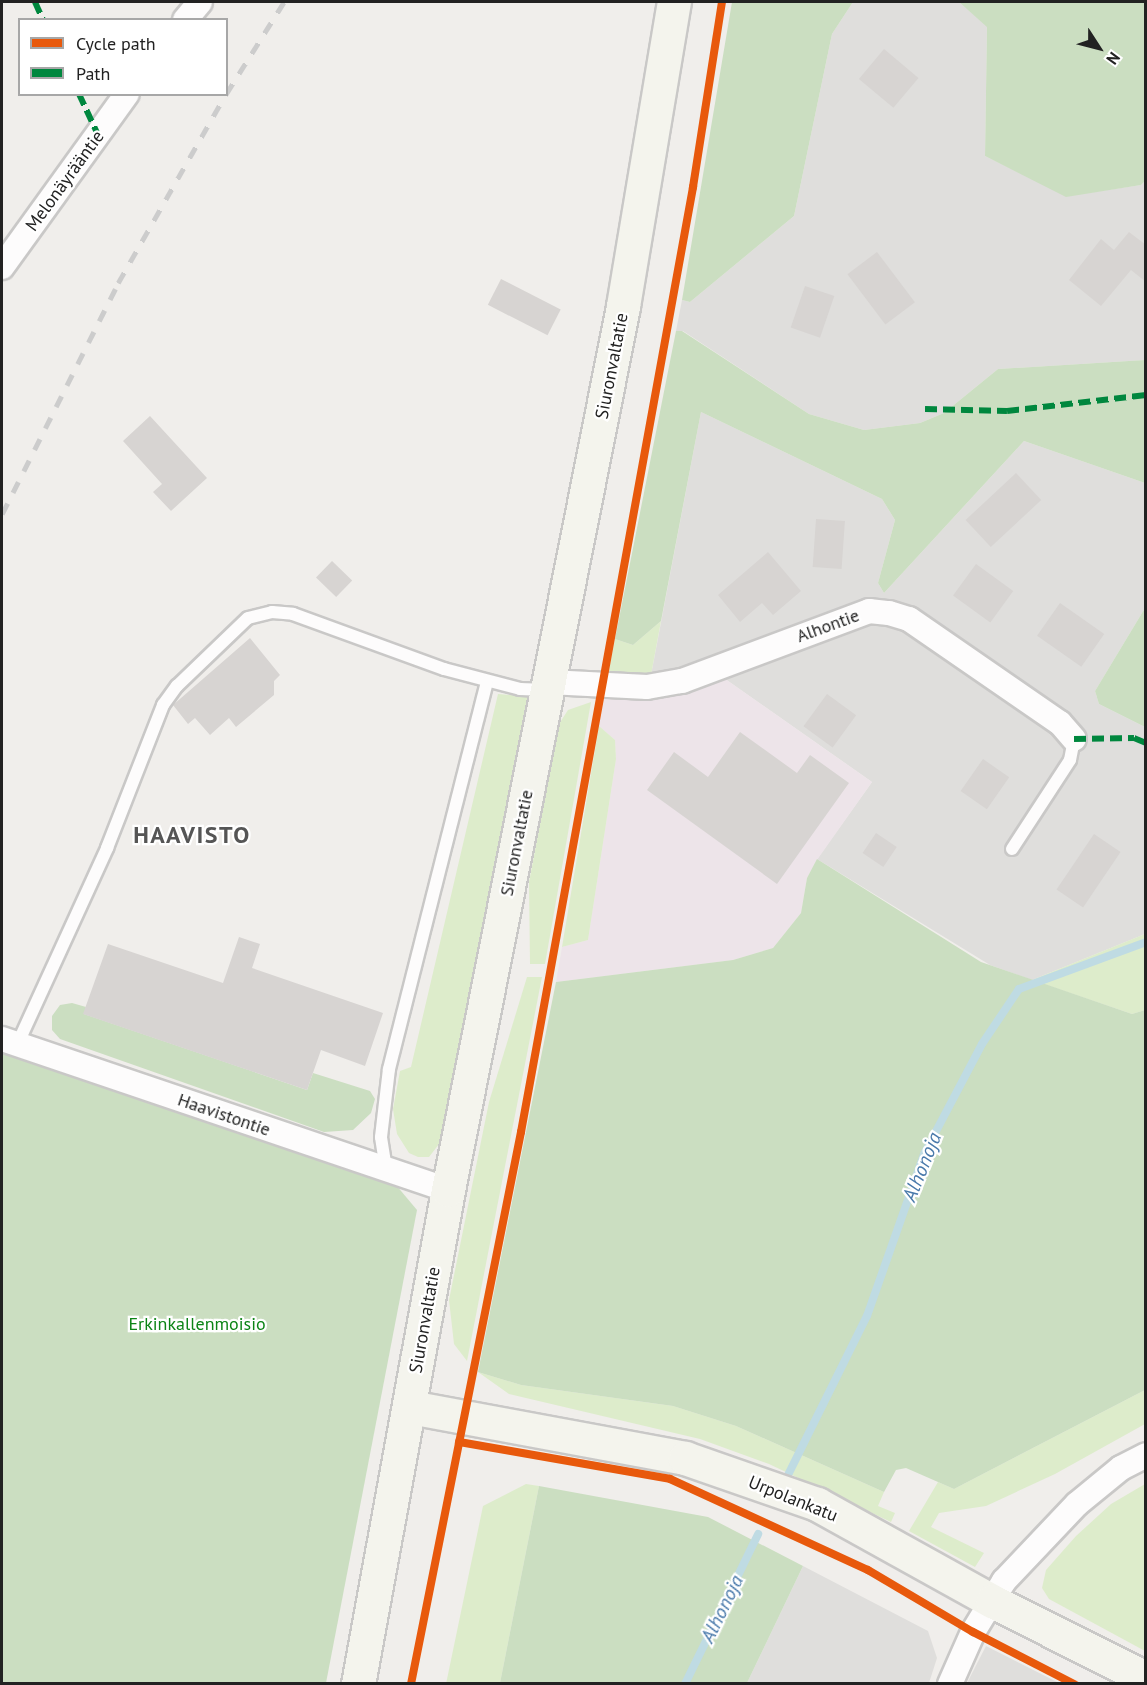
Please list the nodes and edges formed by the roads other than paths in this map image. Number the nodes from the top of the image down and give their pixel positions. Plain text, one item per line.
1 (200, 2) edge
2 (674, 2) edge
3 (187, 18) edge
4 (126, 96) edge
5 (2, 267) edge
6 (487, 682) junction
7 (548, 686) junction
8 (1074, 739) joint
9 (1012, 849) dead end
10 (9, 1042) edge
11 (386, 1169) junction
12 (448, 1190) junction
13 (410, 1407) junction
14 (1146, 1455) edge
15 (992, 1601) junction
16 (1146, 1678) edge
17 (358, 1683) edge
18 (950, 1683) edge

1 - 3 street
2 - 7 main road, Siuronvaltatie
4 - 5 street, Melonäyrääntie
6 - 7 lane
6 - 10 lane
6 - 11 lane
7 - 8 street, Alhontie
7 - 12 main road, Siuronvaltatie
8 - 9 lane
10 - 11 street, Haavistontie
11 - 12 street, Haavistontie
12 - 13 main road, Siuronvaltatie
13 - 15 main road, Urpolankatu
13 - 17 main road, Siuronvaltatie
14 - 15 street
15 - 16 main road, Urpolankatu
15 - 18 street

